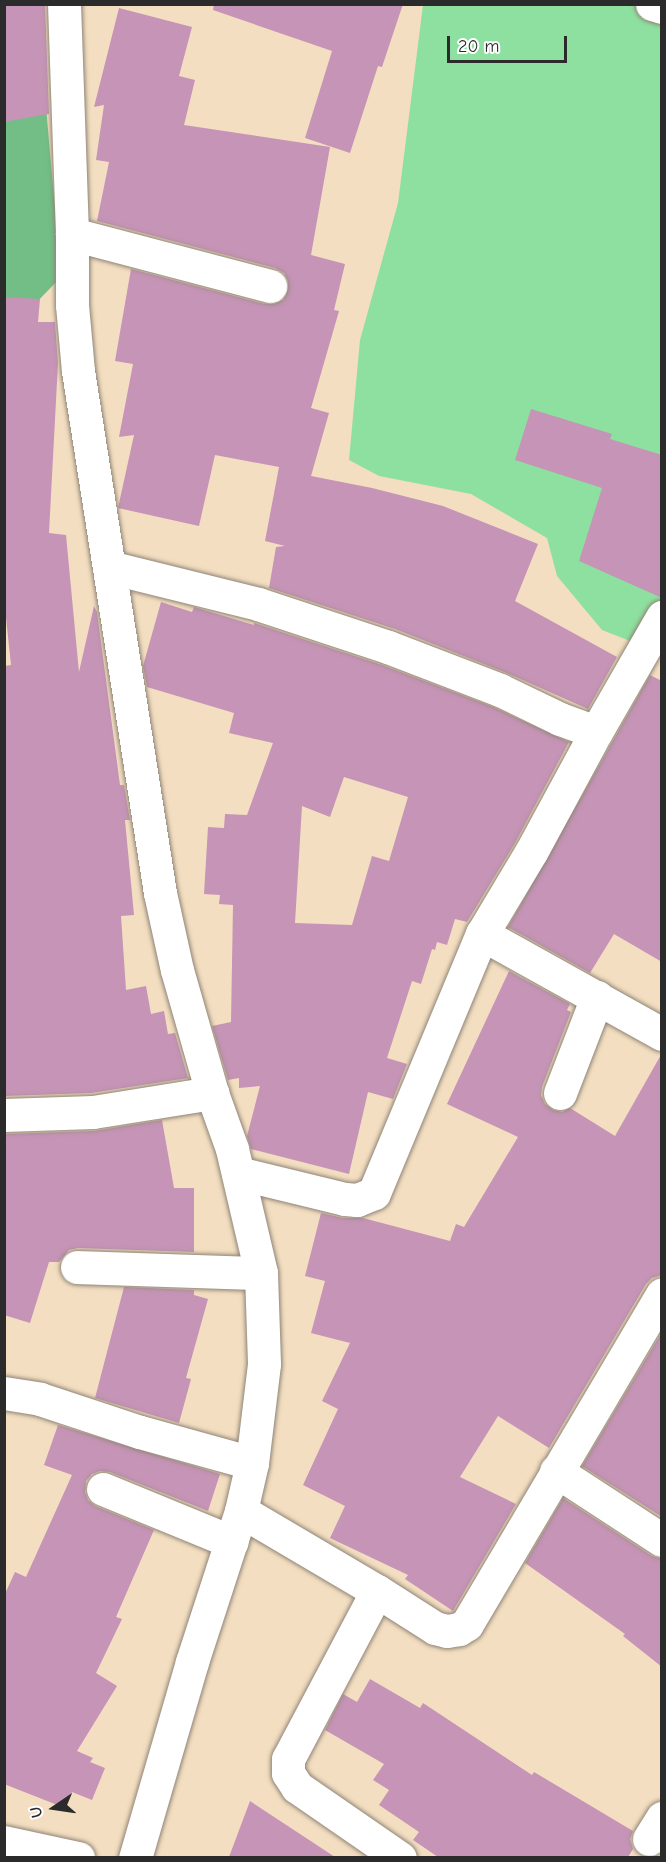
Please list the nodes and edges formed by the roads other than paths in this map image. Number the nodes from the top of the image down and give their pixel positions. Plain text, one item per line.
1 (64, 4) edge
2 (652, 4) edge
3 (662, 7) edge
4 (72, 234) junction
5 (270, 285) dead end
6 (109, 567) junction
7 (662, 617) edge
8 (596, 732) junction
9 (482, 934) junction
10 (597, 997) junction
11 (662, 1034) edge
12 (212, 1093) junction
13 (560, 1093) dead end
14 (4, 1115) edge
15 (238, 1173) junction
16 (77, 1267) dead end
17 (261, 1273) junction
18 (662, 1294) edge
19 (4, 1393) edge
20 (252, 1463) junction
21 (556, 1471) junction
22 (103, 1489) dead end
23 (241, 1510) junction
24 (662, 1540) edge
25 (232, 1542) junction
26 (377, 1591) junction
27 (4, 1842) edge
28 (78, 1857) edge
29 (135, 1857) edge
30 (400, 1857) edge

1 - 4 street
2 - 3 street
4 - 5 street
4 - 6 street
6 - 8 street
6 - 12 street
7 - 8 street
8 - 9 street
9 - 10 street
9 - 15 street
10 - 11 street
10 - 13 street
12 - 14 street
12 - 15 street
15 - 17 street
16 - 17 street
17 - 20 street
18 - 21 street
19 - 20 street
20 - 23 street
21 - 24 street
21 - 26 street
22 - 25 street
23 - 25 street
23 - 26 street
25 - 29 street
26 - 30 street
27 - 28 street

